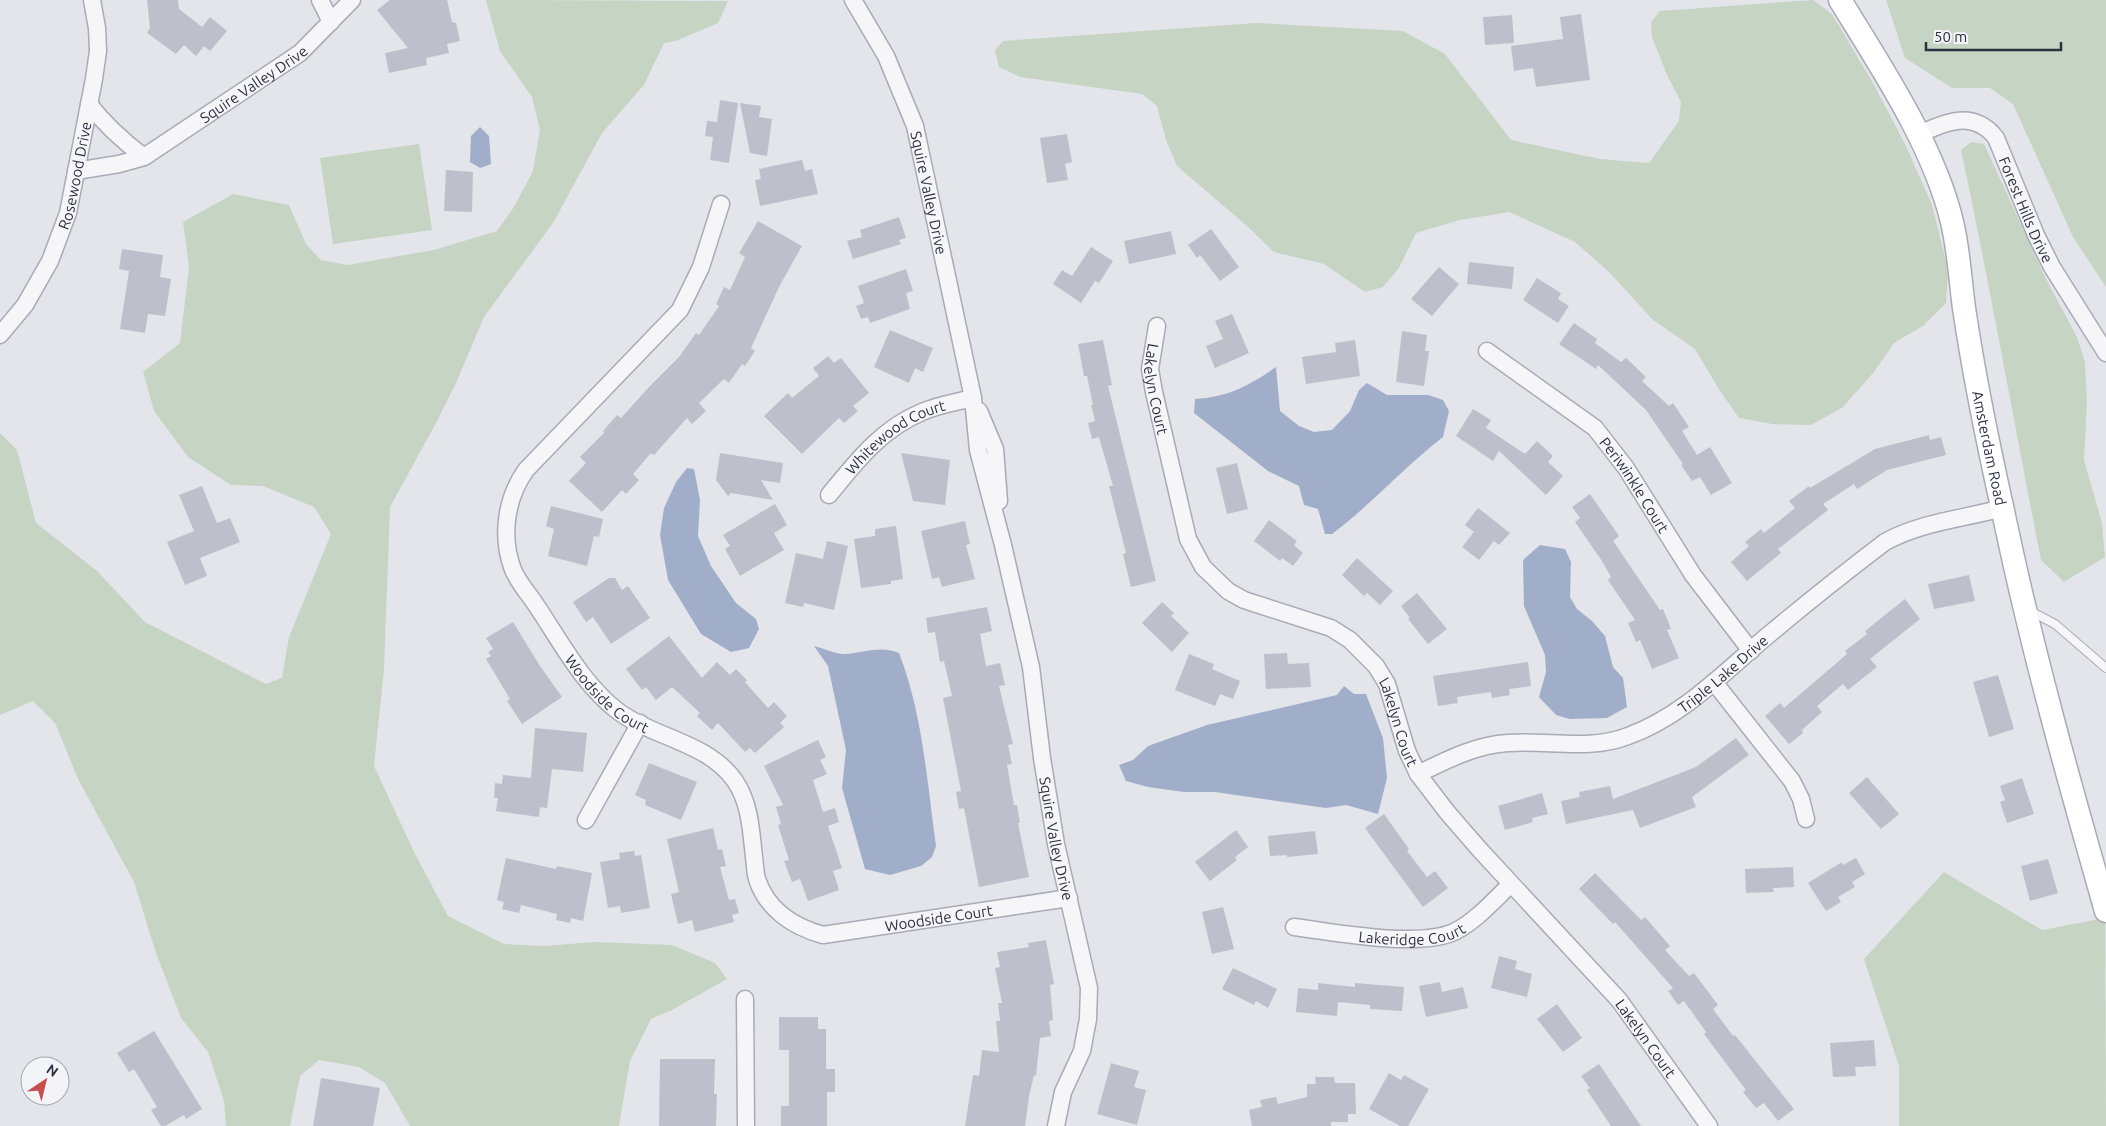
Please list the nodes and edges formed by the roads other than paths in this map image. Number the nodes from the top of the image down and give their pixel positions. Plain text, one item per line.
1 (92, 0) edge
2 (320, 0) edge
3 (352, 0) edge
4 (854, 0) edge
5 (1840, 0) edge
6 (331, 22) junction
7 (89, 104) junction
8 (1918, 135) junction
9 (144, 157) junction
10 (76, 171) junction
11 (721, 204) dead end
12 (1157, 326) dead end
13 (0, 335) edge
14 (1487, 352) dead end
15 (2106, 352) edge
16 (974, 398) junction
17 (829, 495) dead end
18 (2002, 508) junction
19 (2024, 608) junction
20 (1751, 651) junction
21 (2106, 668) edge
22 (1714, 682) junction
23 (640, 723) junction
24 (1418, 774) junction
25 (1806, 818) dead end
26 (586, 820) dead end
27 (1511, 884) junction
28 (1069, 898) junction
29 (2106, 911) edge
30 (1294, 927) dead end
31 (745, 999) dead end
32 (746, 1126) edge
33 (1056, 1126) edge
34 (1709, 1126) edge

1 - 7 street, Rosewood Drive
2 - 6 street
3 - 6 street, Squire Valley Drive
4 - 16 street, Squire Valley Drive
5 - 8 street, Amsterdam Road
6 - 9 street, Squire Valley Drive
7 - 9 street
7 - 10 street, Rosewood Drive
8 - 15 street, Forest Hills Drive
8 - 18 street, Amsterdam Road
9 - 10 street, Squire Valley Drive
10 - 13 street, Rosewood Drive
11 - 23 street, Woodside Court
12 - 24 street, Lakelyn Court
14 - 20 street, Periwinkle Court
16 - 17 street, Whitewood Court
16 - 28 street, Squire Valley Drive
18 - 19 street, Amsterdam Road
18 - 20 street, Triple Lake Drive
19 - 21 lane
19 - 29 street, Amsterdam Road
20 - 22 street, Triple Lake Drive
22 - 24 street, Triple Lake Drive
22 - 25 street
23 - 26 street
23 - 28 street, Woodside Court
24 - 27 street, Lakelyn Court
27 - 30 street, Lakeridge Court
27 - 34 street, Lakelyn Court
28 - 33 street, Squire Valley Drive
31 - 32 street

